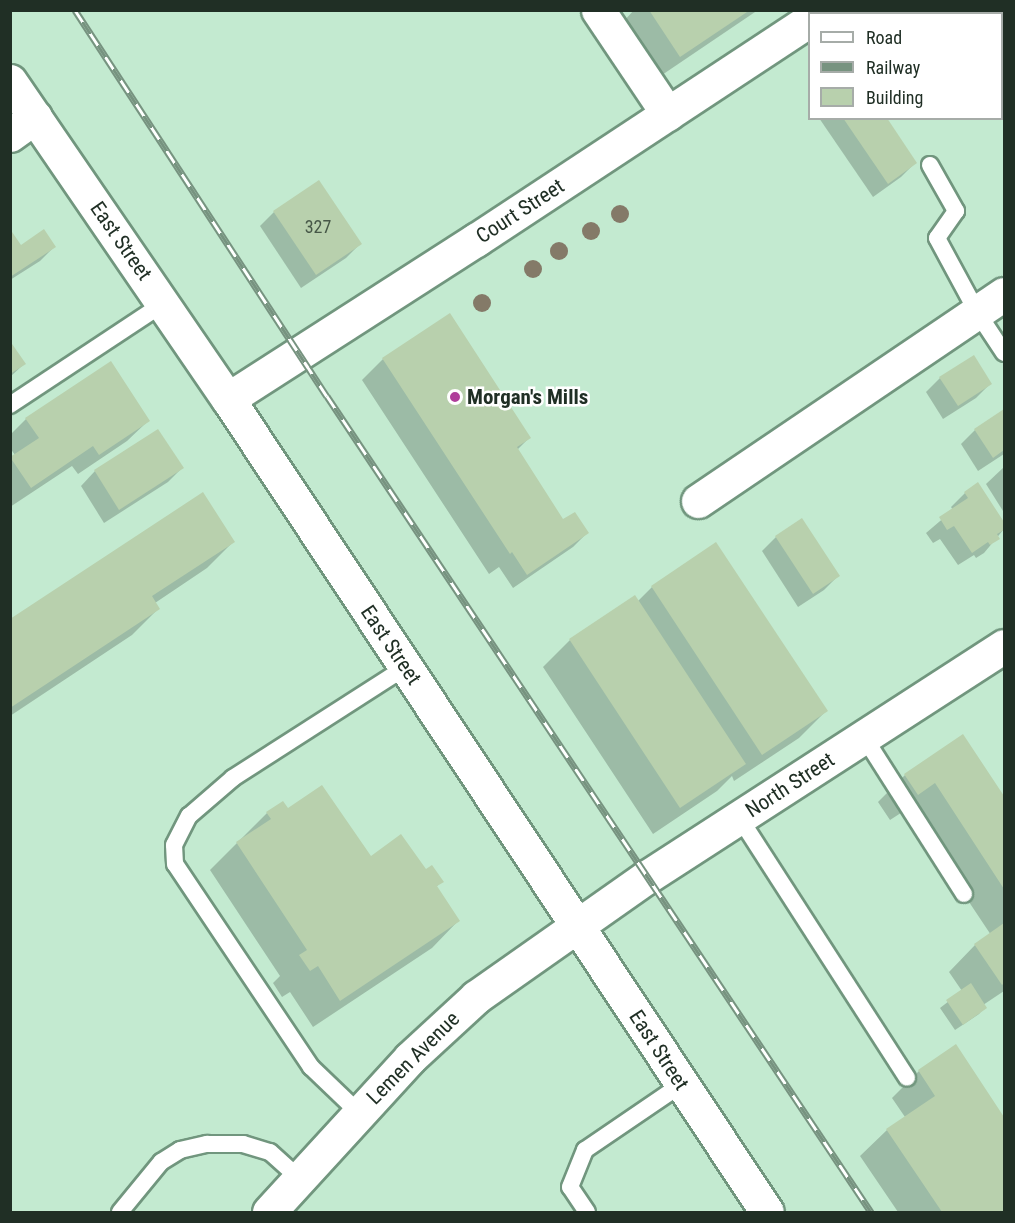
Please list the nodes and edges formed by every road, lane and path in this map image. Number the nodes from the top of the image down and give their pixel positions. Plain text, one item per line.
1 (598, 10) edge
2 (808, 21) edge
3 (10, 81) edge
4 (668, 114) junction
5 (23, 126) edge
6 (930, 165) dead end
7 (1005, 294) edge
8 (164, 303) junction
9 (977, 312) junction
10 (1005, 353) edge
11 (228, 399) junction
12 (10, 405) edge
13 (698, 501) dead end
14 (1005, 646) edge
15 (406, 667) junction
16 (864, 737) junction
17 (739, 818) junction
18 (964, 894) dead end
19 (576, 924) junction
20 (907, 1078) dead end
21 (682, 1084) junction
22 (358, 1112) junction
23 (300, 1178) junction
24 (120, 1212) edge
25 (268, 1212) edge
26 (587, 1212) edge
27 (767, 1212) edge

1 - 4 street
2 - 4 street, Court Street
3 - 5 street, East Street
4 - 11 street, Court Street
5 - 8 street, East Street
6 - 9 lane
7 - 9 street
8 - 11 street, East Street
8 - 12 lane
9 - 10 lane
9 - 13 street
11 - 15 street, East Street
14 - 16 street, North Street
15 - 19 street, East Street
15 - 22 lane
16 - 17 street, North Street
16 - 18 lane
17 - 19 street, North Street
17 - 20 lane
19 - 21 street, East Street
19 - 22 street, Lemen Avenue
21 - 26 lane
21 - 27 street, East Street
22 - 23 street, Lemen Avenue
23 - 24 lane
23 - 25 street, Lemen Avenue

